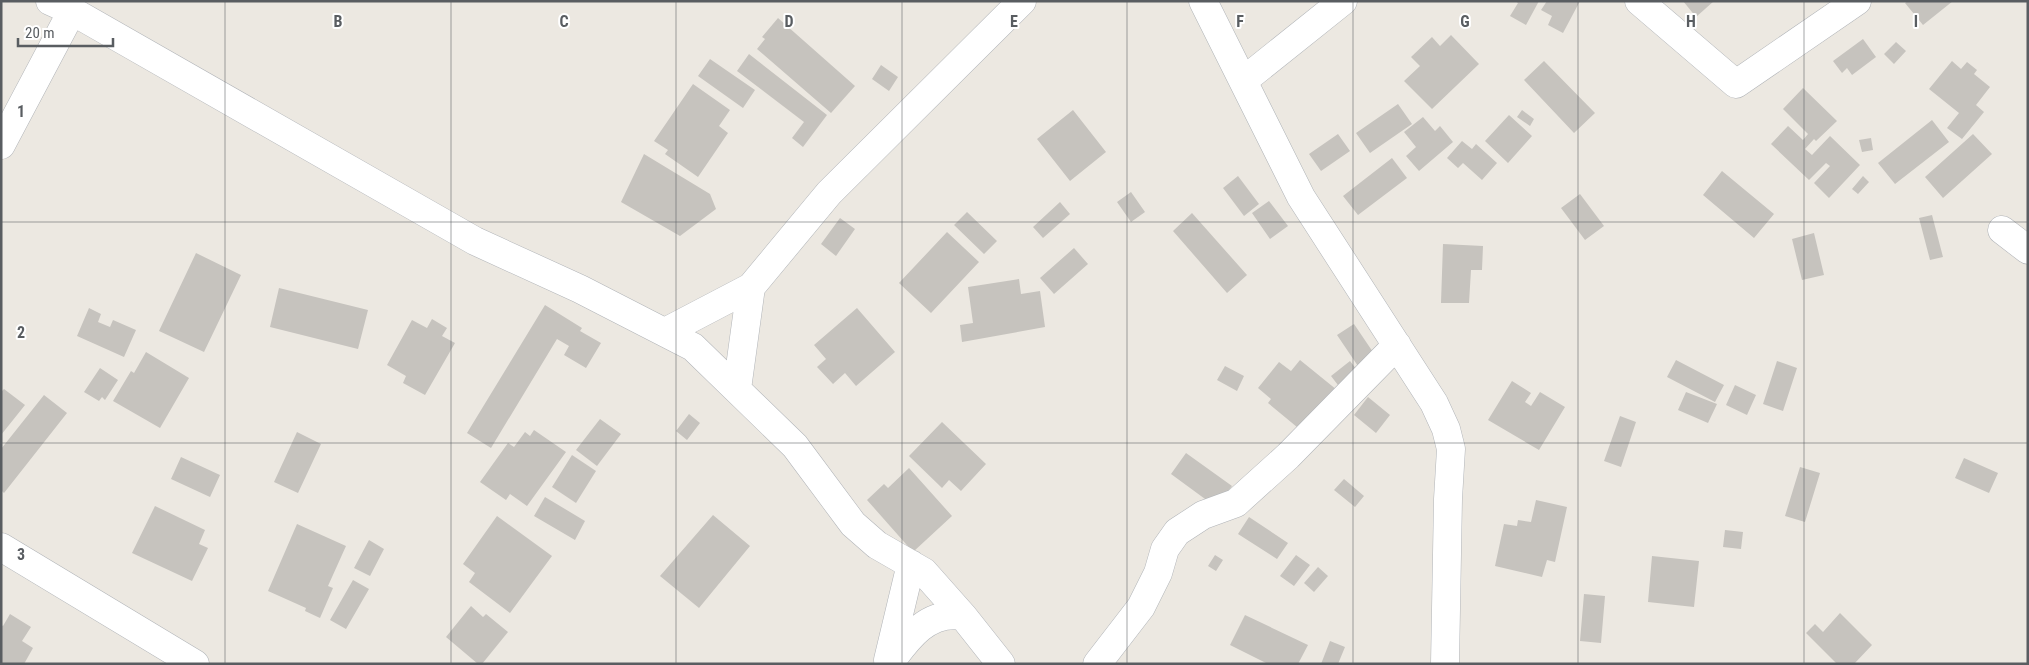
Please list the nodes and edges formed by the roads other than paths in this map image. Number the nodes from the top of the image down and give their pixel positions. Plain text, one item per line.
1 (1022, 1) edge
2 (1203, 1) edge
3 (1343, 1) edge
4 (1639, 1) edge
5 (1856, 1) edge
6 (61, 6) edge
7 (1242, 81) junction
8 (1, 145) edge
9 (2002, 230) dead end
10 (2028, 250) edge
11 (751, 286) junction
12 (665, 332) junction
13 (1397, 346) junction
14 (737, 389) junction
15 (1, 547) edge
16 (911, 564) junction
17 (963, 616) junction
18 (195, 664) edge
19 (888, 664) edge
20 (1001, 664) edge
21 (1096, 664) edge
22 (1445, 664) edge

1 - 11 street
2 - 7 street
3 - 7 street
4 - 5 street
6 - 8 street
6 - 12 street
7 - 13 street
9 - 10 street
11 - 12 street
11 - 14 street
12 - 14 street
13 - 21 street
13 - 22 street
14 - 16 street
15 - 18 street
16 - 17 street
16 - 19 street
17 - 19 street
17 - 20 street

